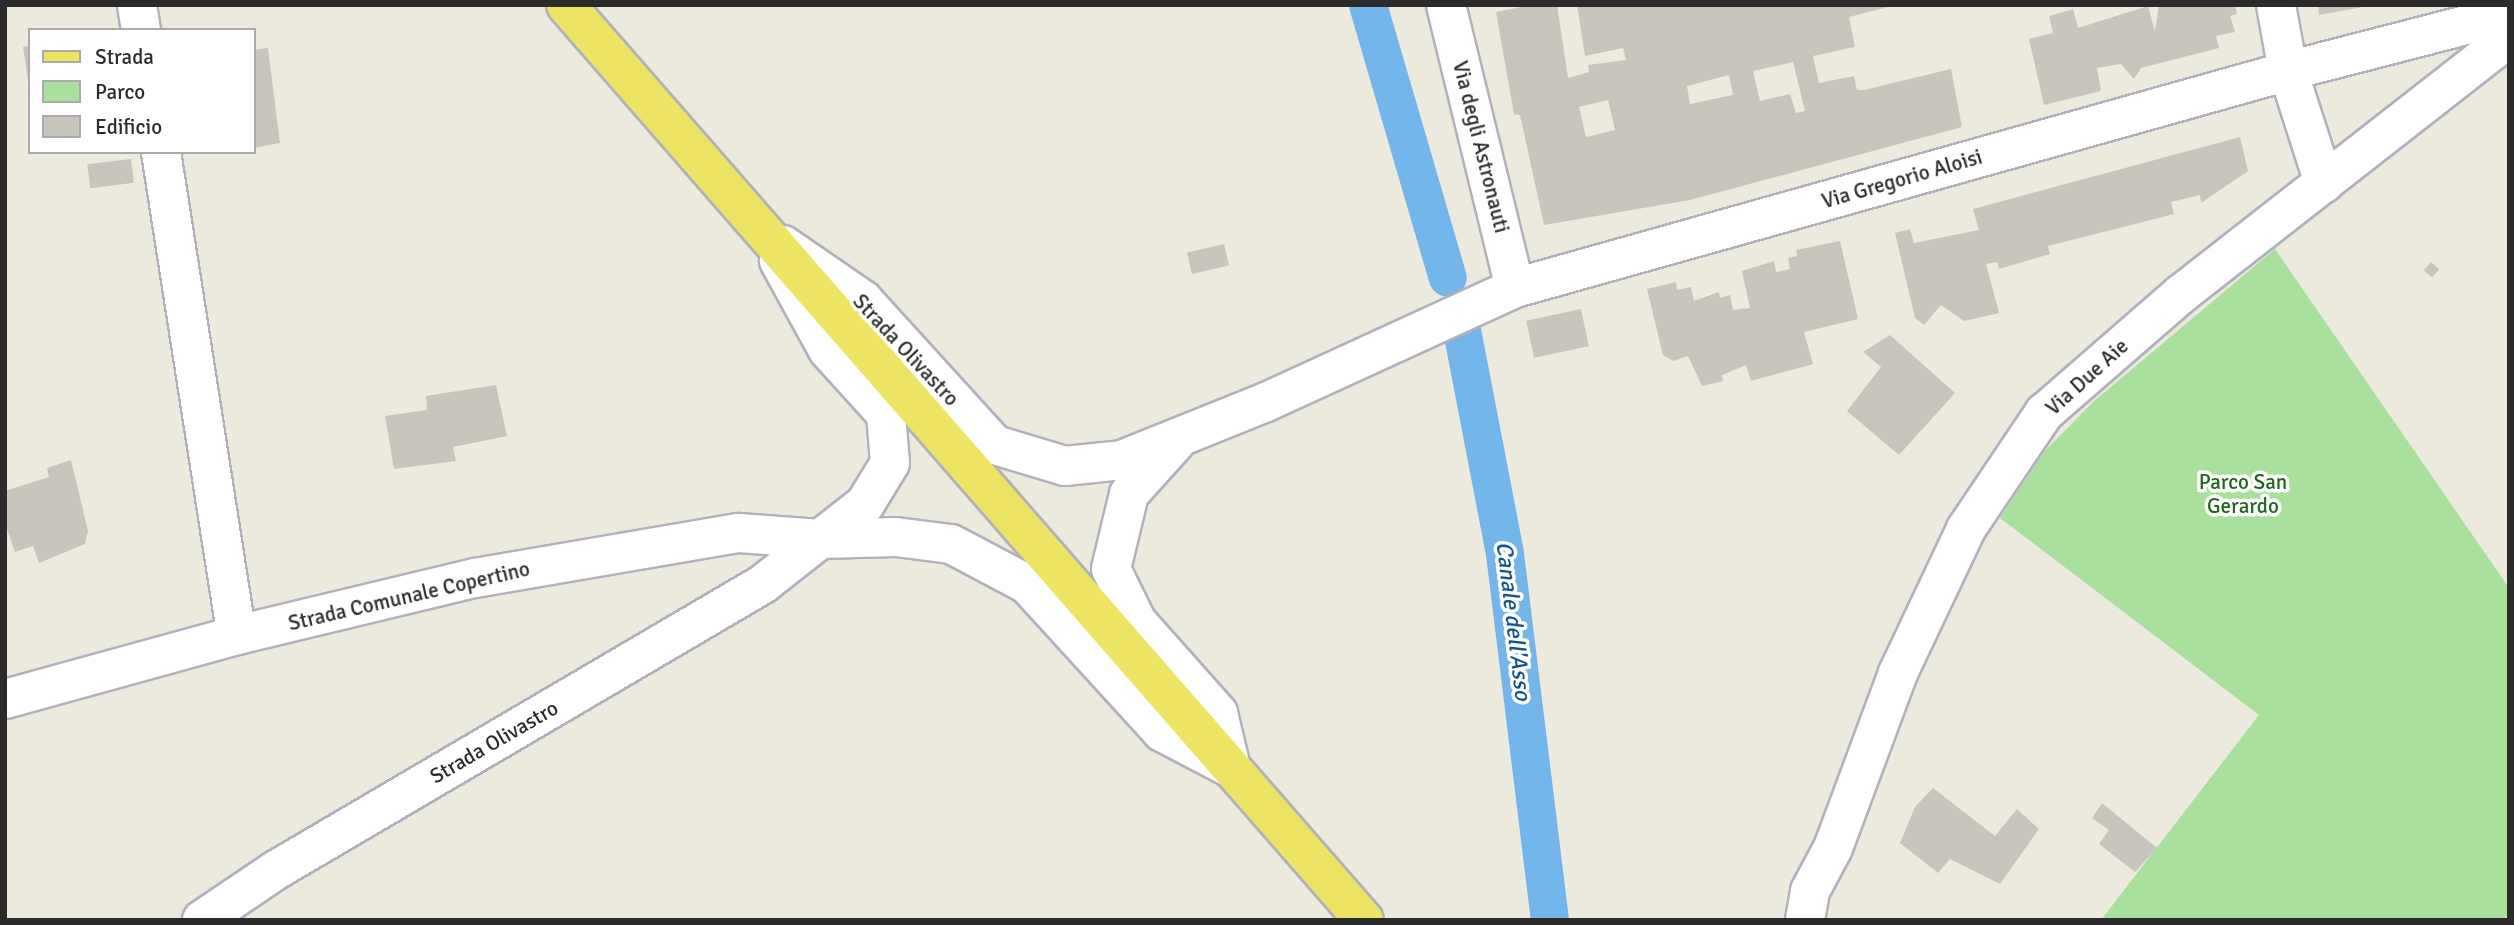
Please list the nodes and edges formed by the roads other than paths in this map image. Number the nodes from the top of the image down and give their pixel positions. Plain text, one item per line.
1 (137, 5) edge
2 (566, 5) edge
3 (1446, 5) edge
4 (2276, 5) edge
5 (2509, 14) edge
6 (141, 28) edge
7 (2509, 38) edge
8 (2288, 71) junction
9 (161, 154) edge
10 (2324, 183) junction
11 (761, 229) junction
12 (1501, 294) junction
13 (1176, 442) junction
14 (820, 539) junction
15 (237, 635) junction
16 (5, 699) edge
17 (1231, 768) junction
18 (1833, 848) junction
19 (202, 920) edge
20 (1364, 920) edge
21 (1805, 920) edge
22 (1830, 920) edge

1 - 6 street
2 - 11 main road
3 - 12 street, Via degli Astronauti
4 - 8 street
5 - 8 street, Via Gregorio Aloisi
7 - 10 street, Via Due Aie
8 - 10 street
8 - 12 street, Via Gregorio Aloisi
9 - 15 street
10 - 18 street, Via Due Aie
11 - 13 street, Strada Olivastro
11 - 14 street, Strada Olivastro
11 - 17 main road
12 - 13 street, Strada Olivastro
13 - 17 street, Strada Olivastro
14 - 15 street, Strada Comunale Copertino
14 - 17 street
14 - 19 street, Strada Olivastro
15 - 16 street, Strada Comunale Copertino
17 - 20 main road
18 - 21 street, Via Due Aie
18 - 22 street, Via Due Aie

